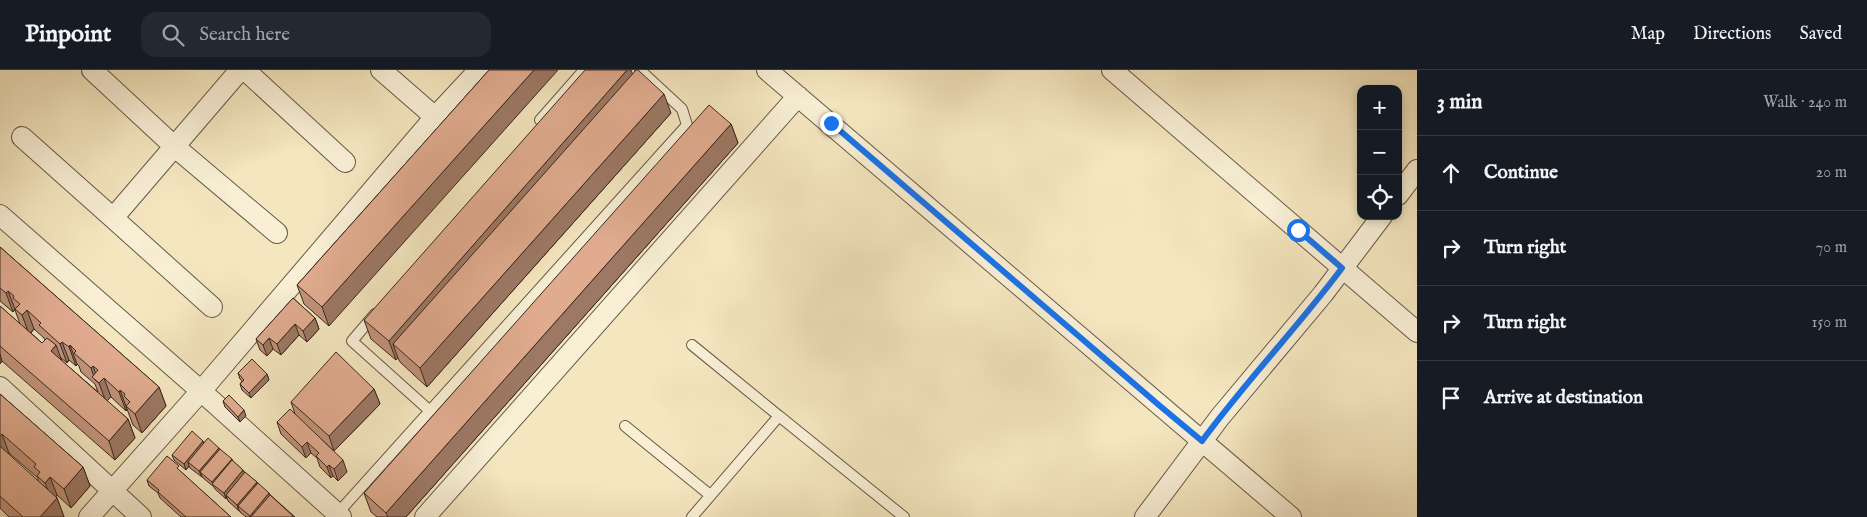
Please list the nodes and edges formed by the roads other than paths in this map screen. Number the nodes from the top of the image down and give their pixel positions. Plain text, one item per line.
1 (92, 70) edge
2 (240, 70) edge
3 (245, 70) edge
4 (382, 70) edge
5 (479, 70) edge
6 (584, 70) edge
7 (640, 70) edge
8 (768, 70) edge
9 (1112, 70) edge
10 (798, 96) junction
11 (436, 117) junction
12 (533, 129) edge
13 (22, 138) dead end
14 (175, 147) junction
15 (345, 162) dead end
16 (1417, 170) edge
17 (1402, 190) edge
18 (0, 215) edge
19 (112, 218) junction
20 (1379, 220) edge
21 (277, 233) dead end
22 (1342, 268) junction
23 (382, 305) edge
24 (212, 307) dead end
25 (1417, 332) edge
26 (692, 345) dead end
27 (0, 387) edge
28 (201, 391) junction
29 (430, 411) junction
30 (779, 416) junction
31 (625, 426) dead end
32 (1202, 441) junction
33 (113, 490) junction
34 (710, 496) junction
35 (339, 516) edge
36 (89, 517) edge
37 (141, 517) edge
38 (425, 517) edge
39 (692, 517) edge
40 (904, 517) edge
41 (1145, 517) edge
42 (1291, 517) edge

1 - 14 street
2 - 14 street
3 - 15 street
4 - 11 street
5 - 11 street
6 - 12 lane
7 - 29 lane
8 - 10 street
9 - 22 street
10 - 32 street
10 - 38 street
11 - 28 street
13 - 19 street
14 - 19 street
14 - 21 street
16 - 17 street
18 - 28 street
19 - 24 street
20 - 22 street
22 - 25 street
22 - 32 street
23 - 29 lane
26 - 30 lane
27 - 33 street
28 - 33 street
28 - 35 street
29 - 35 lane
30 - 34 lane
30 - 40 lane
31 - 34 lane
32 - 41 street
32 - 42 street
33 - 36 street
33 - 37 street
34 - 39 lane

